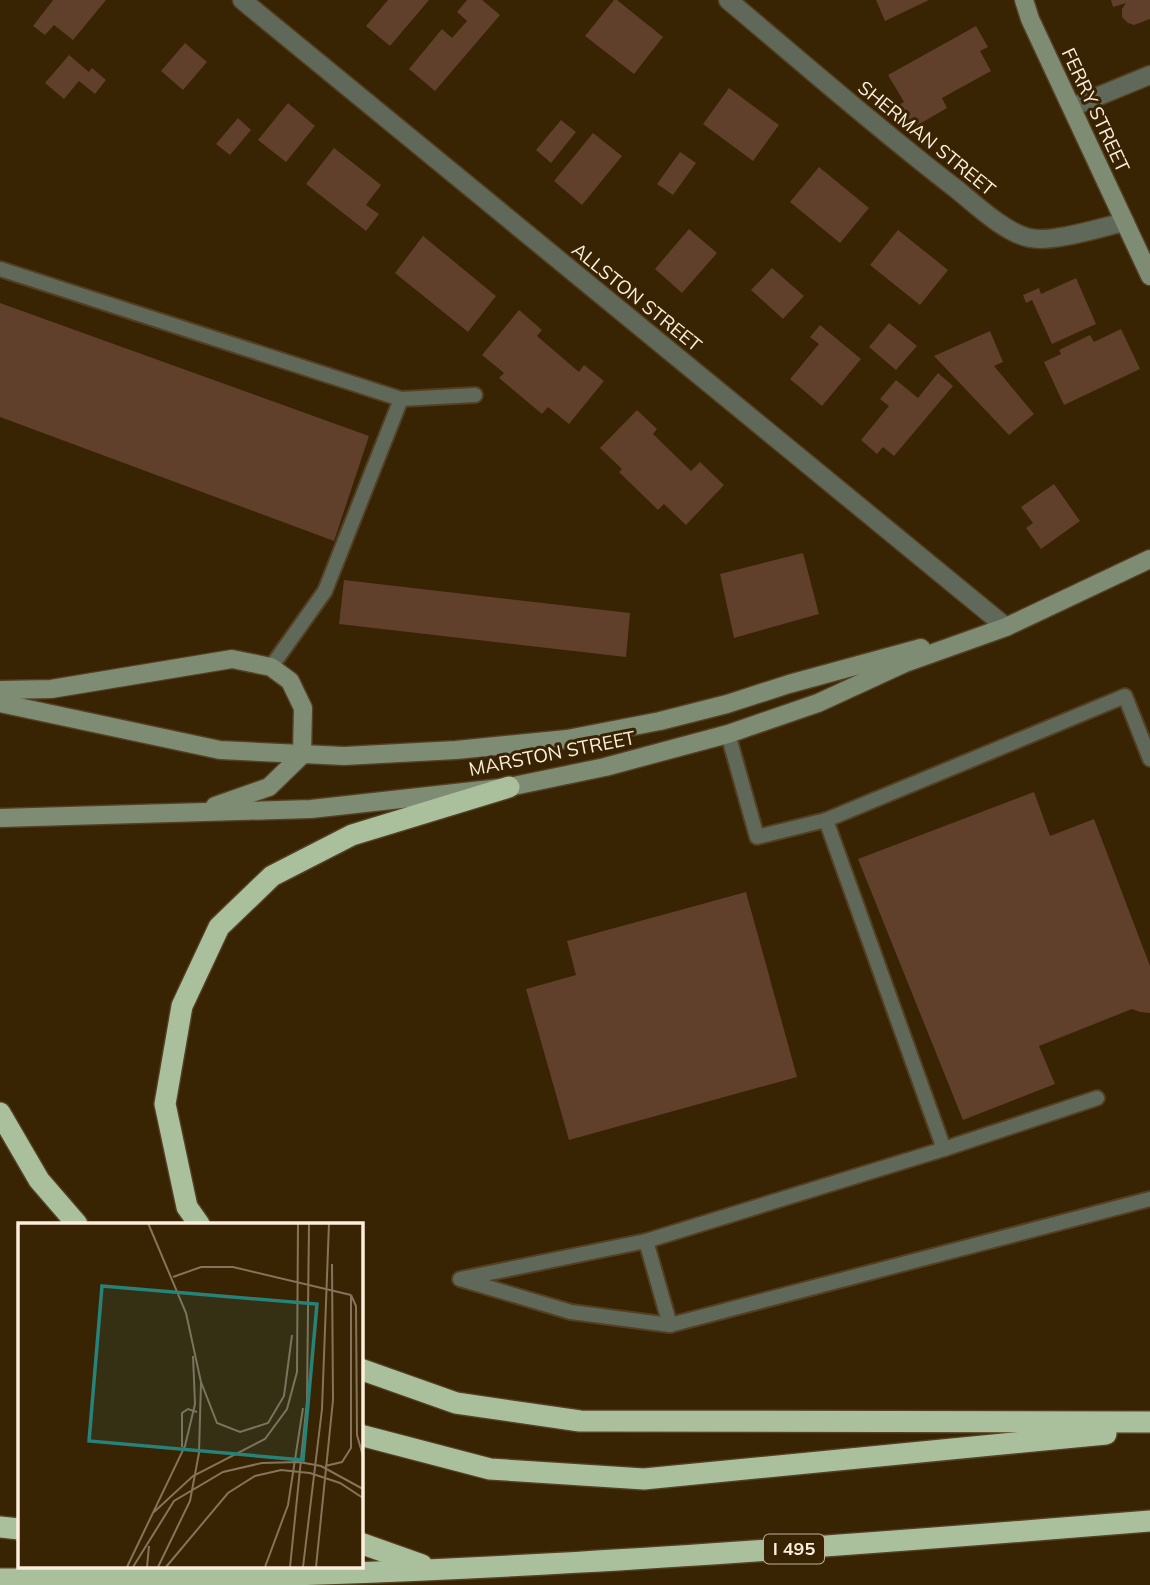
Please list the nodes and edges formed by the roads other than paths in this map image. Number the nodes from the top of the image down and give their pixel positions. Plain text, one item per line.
1 (242, 0) edge
2 (728, 0) edge
3 (1024, 0) edge
4 (1150, 75) edge
5 (1072, 107) junction
6 (1125, 222) junction
7 (0, 269) edge
8 (1150, 275) edge
9 (475, 395) dead end
10 (401, 399) junction
11 (1150, 559) edge
12 (1006, 627) junction
13 (271, 667) junction
14 (0, 690) edge
15 (0, 703) edge
16 (728, 734) junction
17 (302, 755) junction
18 (1150, 759) edge
19 (509, 787) junction
20 (198, 812) junction
21 (0, 818) edge
22 (826, 820) junction
23 (1097, 1098) dead end
24 (0, 1113) edge
25 (944, 1149) junction
26 (1150, 1199) edge
27 (76, 1223) edge
28 (198, 1223) edge
29 (646, 1241) junction
30 (670, 1325) junction
31 (362, 1370) edge
32 (1150, 1422) edge
33 (1150, 1429) edge
34 (362, 1436) edge
35 (1150, 1521) edge
36 (0, 1527) edge
37 (18, 1529) edge
38 (362, 1545) edge
39 (437, 1570) junction
40 (0, 1579) edge

1 - 12 street, ALLSTON STREET
2 - 6 street, SHERMAN STREET
3 - 5 main road, FERRY STREET
4 - 5 street
5 - 6 main road, FERRY STREET
6 - 8 main road, FERRY STREET
7 - 10 lane
9 - 10 lane
10 - 13 lane
11 - 12 main road, MARSTON STREET
12 - 16 main road, MARSTON STREET
12 - 17 main road, MARSTON STREET
13 - 14 main road
13 - 17 main road
15 - 17 main road, MARSTON STREET
16 - 19 main road, MARSTON STREET
16 - 22 lane
17 - 20 main road
18 - 22 lane
19 - 20 main road, MARSTON STREET
19 - 28 highway
20 - 21 main road, MARSTON STREET
22 - 25 lane
23 - 25 lane
24 - 27 highway
25 - 29 lane
26 - 30 lane
29 - 30 lane
29 - 30 lane
31 - 32 highway
33 - 34 highway
35 - 39 highway, I 495
36 - 37 highway
38 - 39 highway
39 - 40 highway, I 495

